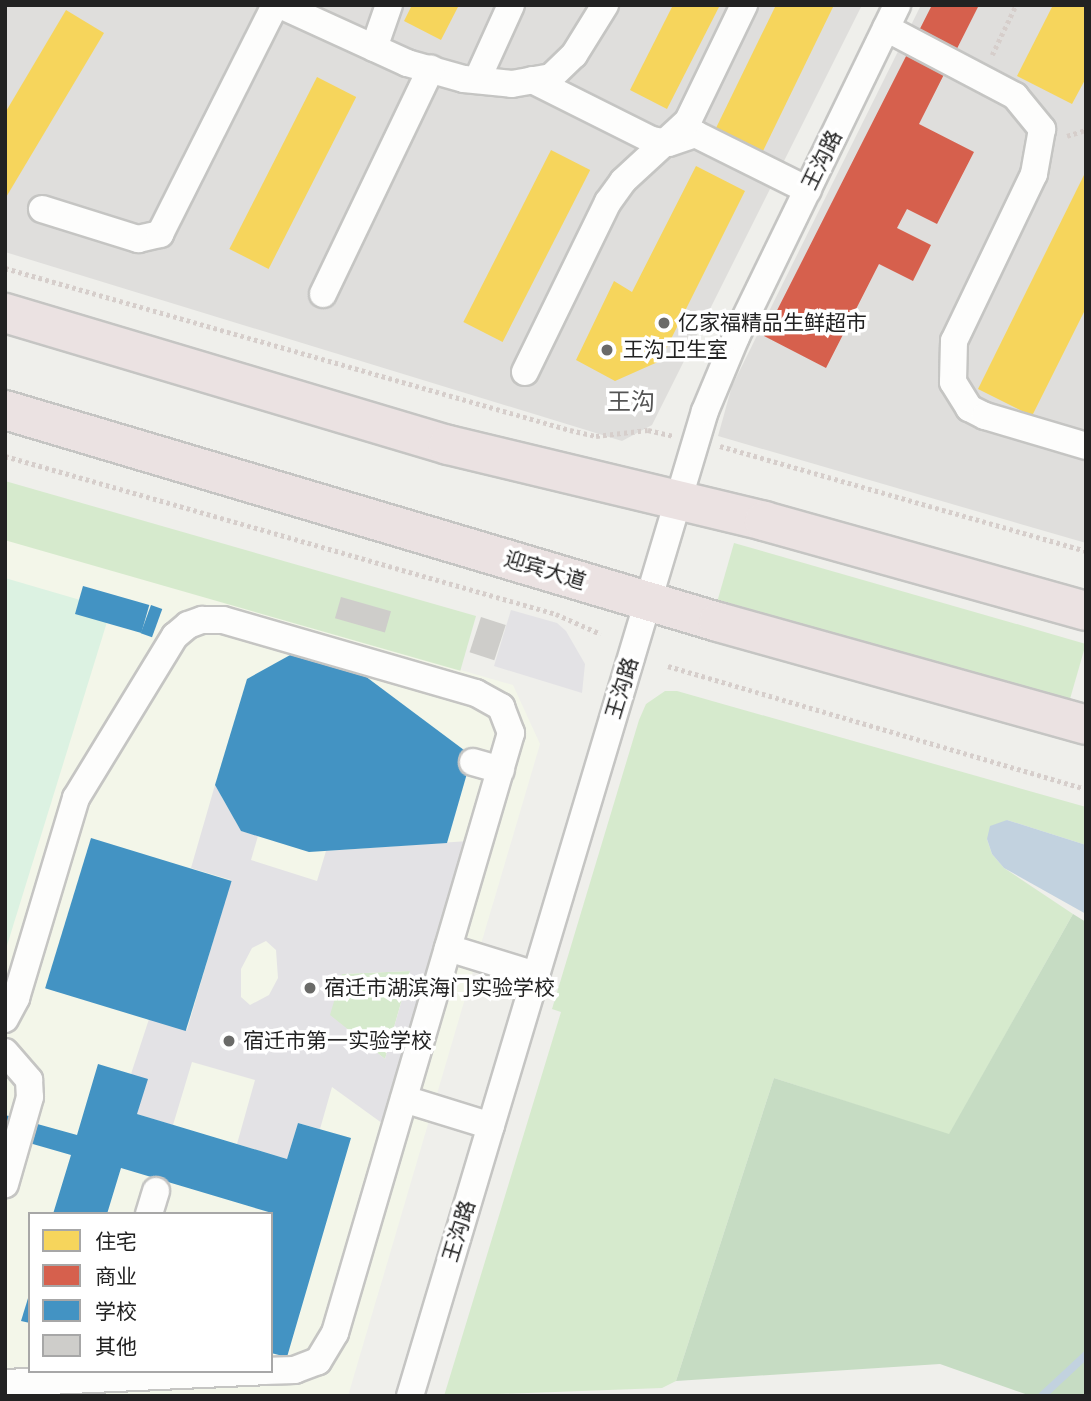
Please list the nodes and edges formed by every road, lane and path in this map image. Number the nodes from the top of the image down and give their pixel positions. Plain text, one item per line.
1 (278, 5) edge
2 (389, 5) edge
3 (511, 5) edge
4 (606, 5) edge
5 (744, 5) edge
6 (1016, 5) edge
7 (892, 16) edge
8 (374, 48) junction
9 (431, 69) junction
10 (981, 78) junction
11 (477, 80) junction
12 (532, 80) junction
13 (669, 143) junction
14 (807, 190) junction
15 (42, 209) dead end
16 (5, 268) edge
17 (323, 294) dead end
18 (5, 313) edge
19 (524, 372) dead end
20 (5, 410) edge
21 (696, 441) junction
22 (1086, 446) edge
23 (5, 456) edge
24 (678, 501) junction
25 (1086, 551) edge
26 (648, 601) junction
27 (1086, 611) edge
28 (601, 634) dead end
29 (668, 666) dead end
30 (1086, 724) edge
31 (473, 762) dead end
32 (500, 770) junction
33 (1086, 789) edge
34 (448, 948) junction
35 (536, 975) junction
36 (5, 1020) edge
37 (5, 1052) edge
38 (404, 1099) junction
39 (491, 1126) junction
40 (5, 1184) edge
41 (273, 1371) edge
42 (184, 1373) edge
43 (102, 1375) edge
44 (5, 1383) edge
45 (410, 1396) edge

1 - 8 street
1 - 15 street
2 - 8 street
3 - 11 street
4 - 12 street
5 - 13 street
6 - 10 path
7 - 10 street
7 - 14 street, 王沟路
8 - 9 street
9 - 11 street
9 - 17 street
10 - 22 street
11 - 12 street
12 - 13 street
13 - 14 street
13 - 19 street
14 - 21 street, 王沟路
16 - 21 path
18 - 24 highway
20 - 26 highway, 迎宾大道
21 - 24 street, 王沟路
21 - 25 path
23 - 28 path
24 - 26 street, 王沟路
24 - 27 highway
26 - 30 highway, 迎宾大道
26 - 35 street, 王沟路
29 - 33 path
31 - 32 street
32 - 34 street
32 - 36 street
34 - 35 street
34 - 38 street
35 - 39 street, 王沟路
37 - 40 street
38 - 39 street
38 - 41 street
39 - 45 street, 王沟路
42 - 43 street
43 - 44 street

